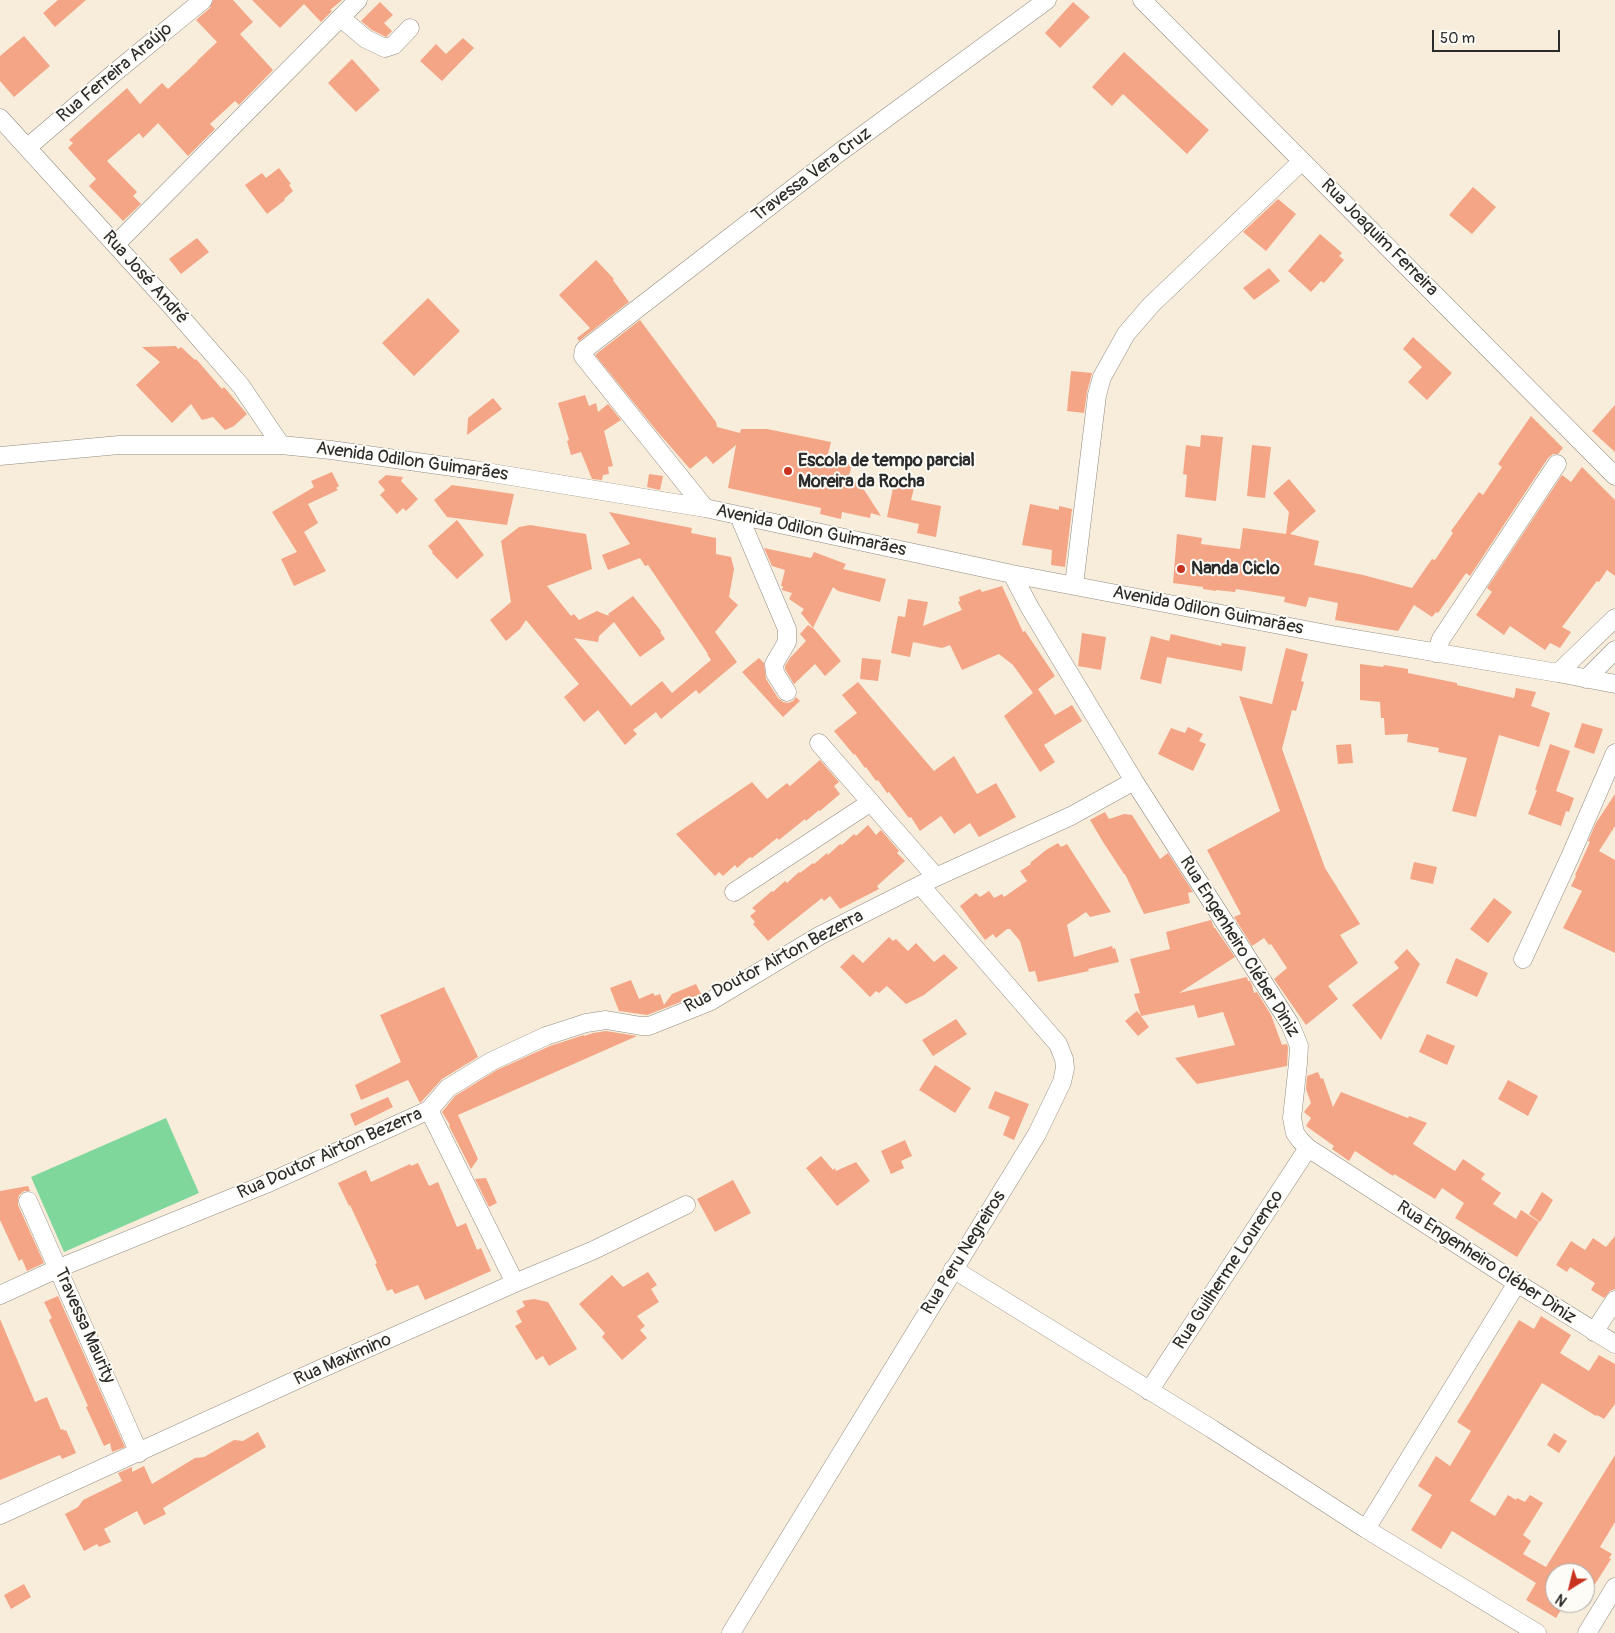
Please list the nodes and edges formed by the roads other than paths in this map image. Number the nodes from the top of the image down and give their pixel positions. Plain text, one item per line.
1 (204, 0) edge
2 (358, 0) edge
3 (1047, 0) edge
4 (1142, 0) edge
5 (341, 18) junction
6 (410, 28) dead end
7 (0, 118) edge
8 (28, 147) junction
9 (1302, 160) junction
10 (116, 244) junction
11 (281, 445) junction
12 (0, 456) edge
13 (1557, 464) dead end
14 (1615, 476) edge
15 (705, 508) junction
16 (739, 516) junction
17 (1012, 574) junction
18 (1074, 585) junction
19 (1615, 618) edge
20 (1615, 650) edge
21 (1436, 653) junction
22 (1558, 673) junction
23 (1586, 678) junction
24 (1615, 684) edge
25 (787, 692) dead end
26 (819, 744) dead end
27 (1615, 753) edge
28 (1134, 781) junction
29 (870, 802) junction
30 (928, 882) junction
31 (734, 892) dead end
32 (1523, 959) dead end
33 (429, 1110) junction
34 (1308, 1148) junction
35 (28, 1201) dead end
36 (686, 1205) dead end
37 (59, 1268) junction
38 (954, 1269) junction
39 (515, 1283) junction
40 (1517, 1283) junction
41 (0, 1295) edge
42 (1615, 1300) edge
43 (1594, 1332) junction
44 (1615, 1344) edge
45 (1150, 1391) junction
46 (139, 1453) junction
47 (0, 1515) edge
48 (1366, 1529) junction
49 (1615, 1588) edge
50 (730, 1633) edge
51 (1537, 1633) edge
52 (1588, 1633) edge

1 - 8 street, Rua Ferreira Araújo
2 - 5 street
3 - 15 street, Travessa Vera Cruz
4 - 9 street, Rua Joaquim Ferreira
5 - 6 street
5 - 10 street
7 - 8 street, Rua José André
8 - 10 street, Rua José André
9 - 14 street, Rua Joaquim Ferreira
9 - 18 street
10 - 11 street, Rua José André
11 - 12 street, Avenida Odilon Guimarães
11 - 15 street, Avenida Odilon Guimarães
13 - 21 street
15 - 16 street, Avenida Odilon Guimarães
16 - 17 street, Avenida Odilon Guimarães
16 - 25 street
17 - 18 street, Avenida Odilon Guimarães
17 - 28 street, Rua Engenheiro Cléber Diniz
18 - 21 street, Avenida Odilon Guimarães
19 - 22 street
20 - 23 street
21 - 22 street, Avenida Odilon Guimarães
22 - 23 street, Avenida Odilon Guimarães
23 - 24 street, Avenida Odilon Guimarães
26 - 29 street, Rua Peru Negreiros
27 - 32 street
28 - 30 street, Rua Doutor Airton Bezerra
28 - 34 street, Rua Engenheiro Cléber Diniz
29 - 30 street, Rua Peru Negreiros
29 - 31 street
30 - 33 street, Rua Doutor Airton Bezerra
30 - 38 street, Rua Peru Negreiros
33 - 37 street, Rua Doutor Airton Bezerra
33 - 39 street
34 - 40 street, Rua Engenheiro Cléber Diniz
34 - 45 street, Rua Guilherme Lourenço
35 - 37 street, Travessa Maurity
36 - 39 street, Rua Maximino
37 - 41 street, Rua Doutor Airton Bezerra
37 - 46 street, Travessa Maurity
38 - 45 street
38 - 50 street, Rua Peru Negreiros
39 - 46 street, Rua Maximino
40 - 43 street, Rua Engenheiro Cléber Diniz
40 - 48 street
42 - 43 street
43 - 44 street, Rua Engenheiro Cléber Diniz
45 - 48 street
46 - 47 street, Rua Maximino
48 - 51 street
49 - 52 street

